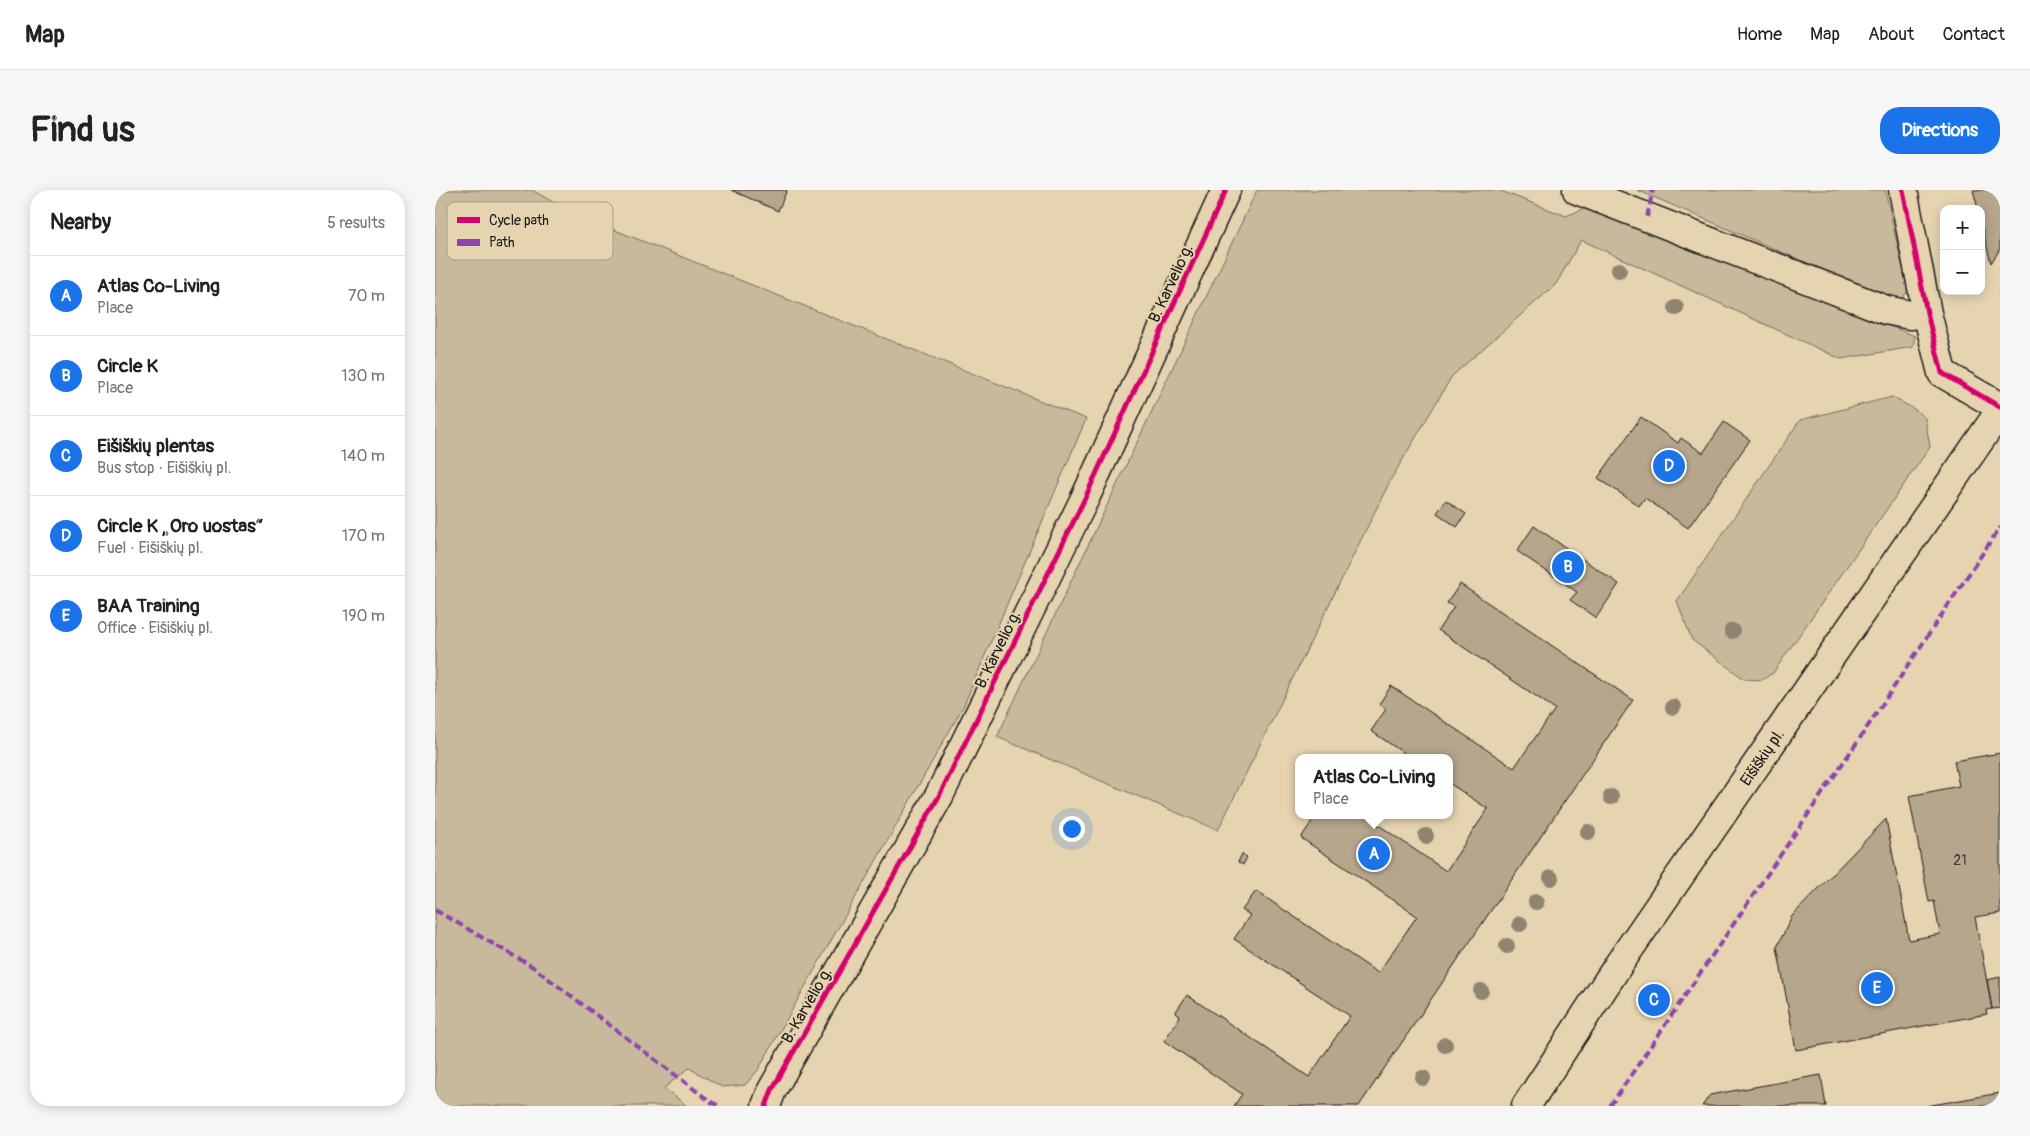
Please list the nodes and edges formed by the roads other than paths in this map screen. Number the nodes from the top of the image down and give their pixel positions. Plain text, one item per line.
1 (1226, 190) edge
2 (1577, 190) edge
3 (1903, 190) edge
4 (1927, 313) junction
5 (2000, 406) edge
6 (2000, 411) edge
7 (766, 1106) edge
8 (1526, 1106) edge

1 - 7 street, B. Karvelio g.
2 - 4 street
3 - 4 street
4 - 5 street
6 - 8 street, Eišiškių pl.

